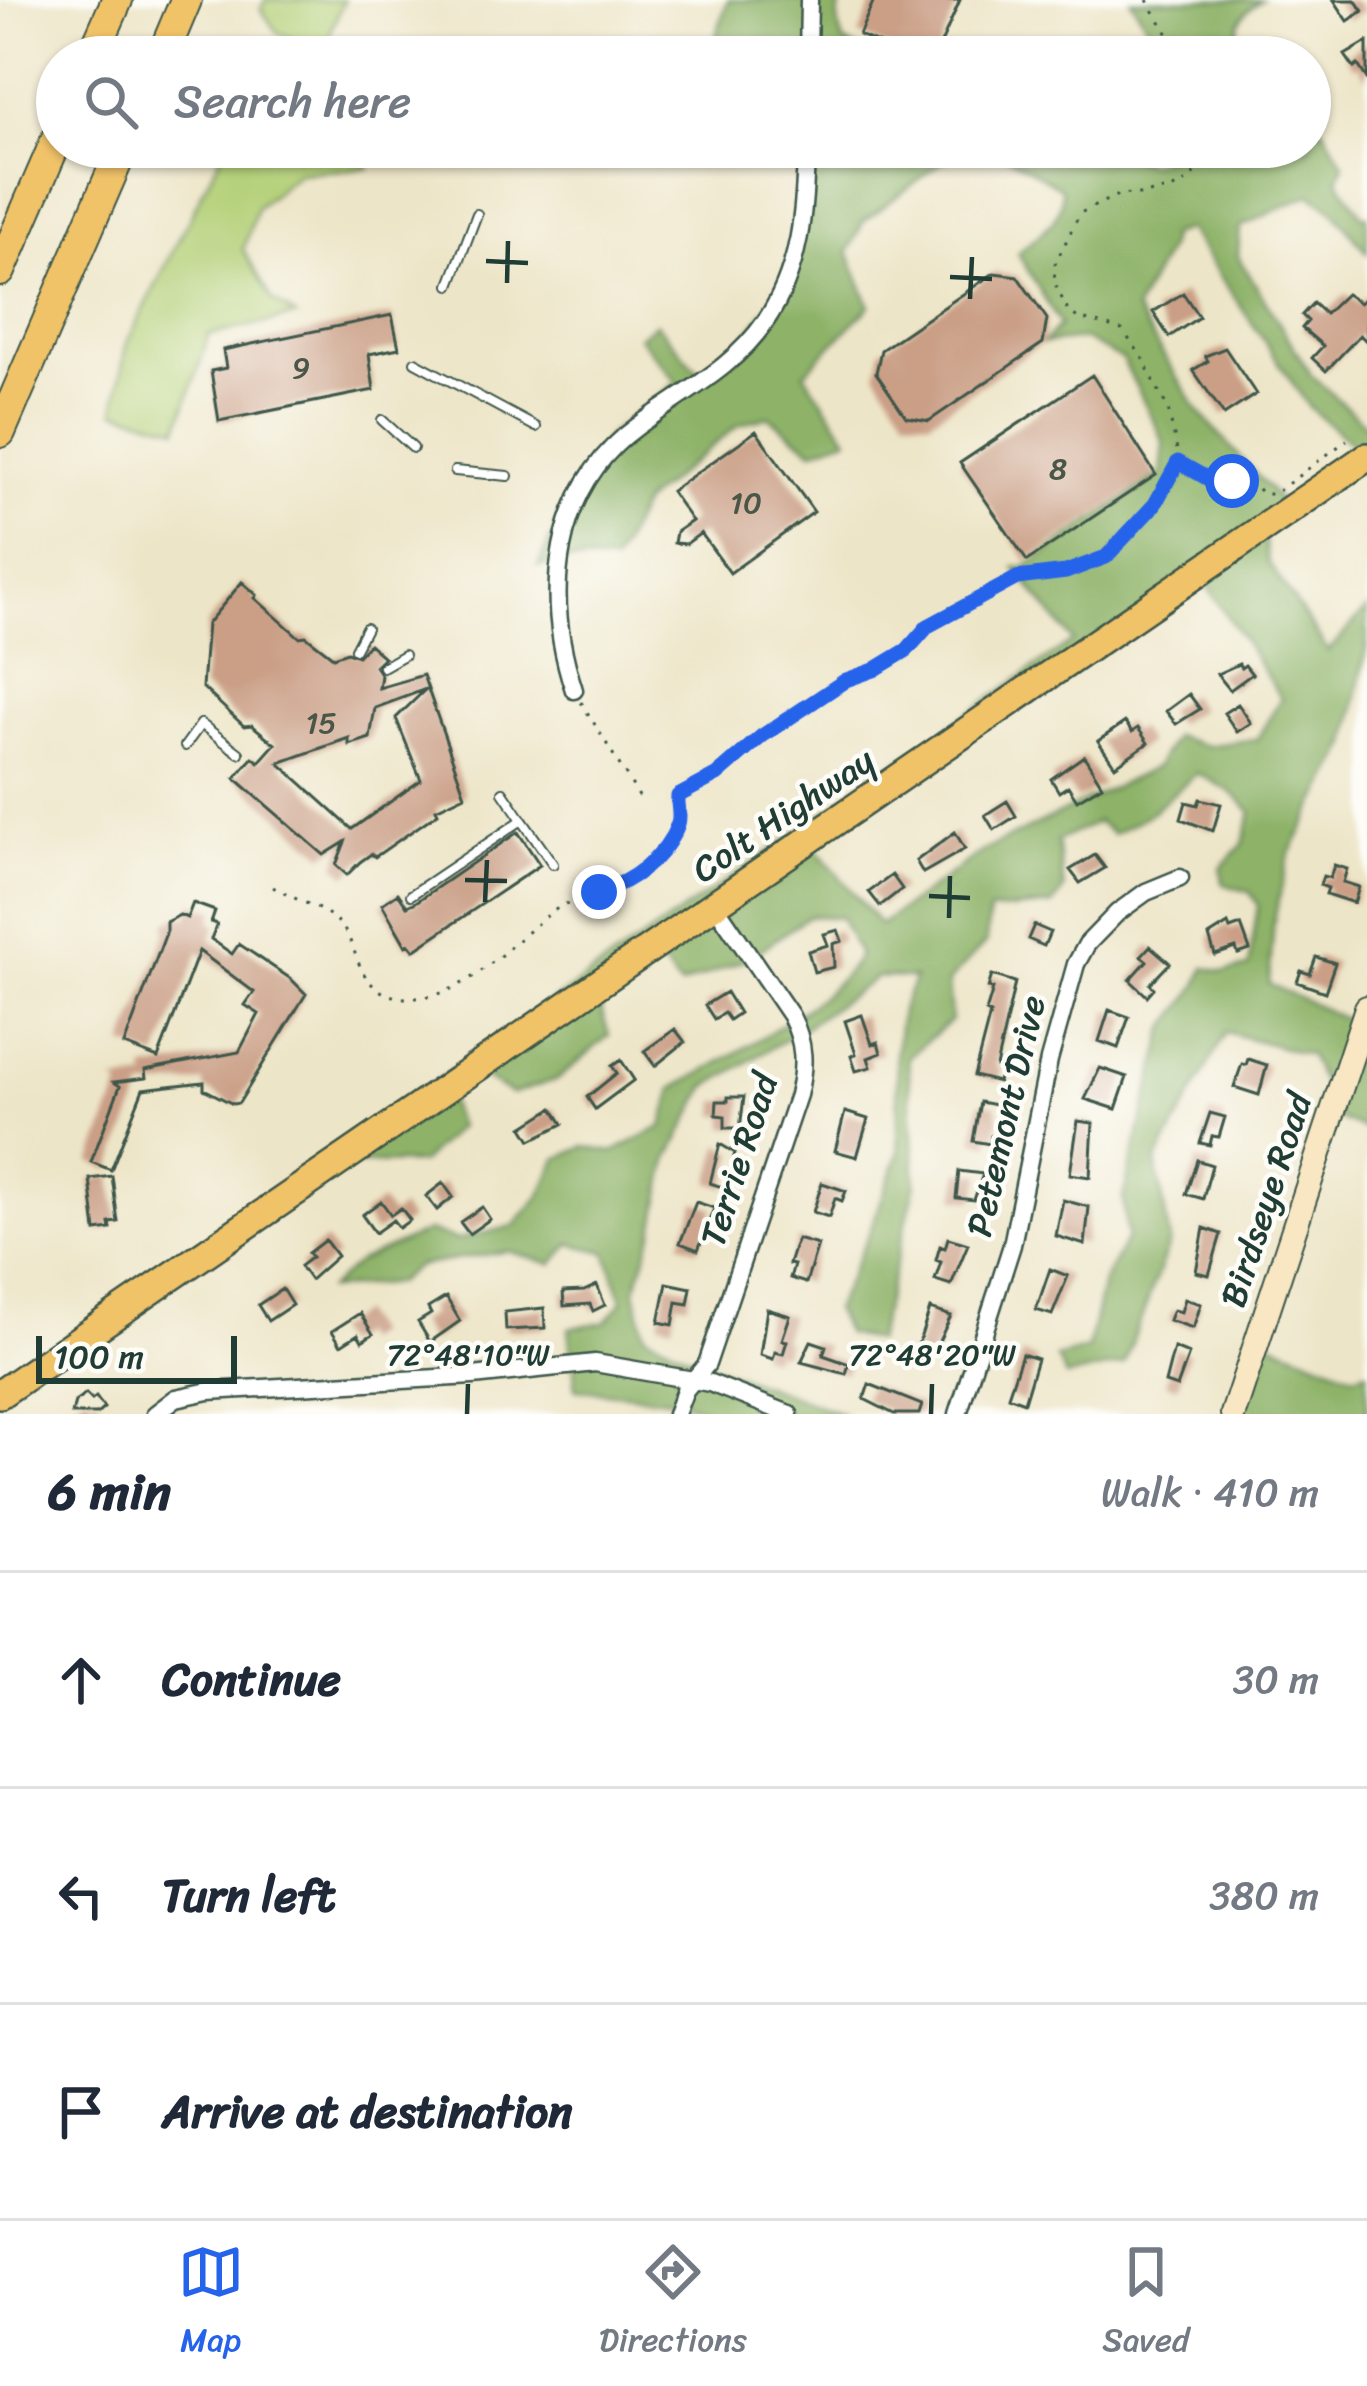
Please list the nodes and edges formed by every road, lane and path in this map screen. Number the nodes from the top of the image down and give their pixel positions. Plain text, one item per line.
1 (117, 0) edge
2 (186, 0) edge
3 (809, 0) edge
4 (1147, 0) edge
5 (101, 36) edge
6 (171, 36) edge
7 (808, 36) edge
8 (1169, 36) edge
9 (44, 168) edge
10 (114, 168) edge
11 (805, 168) edge
12 (1200, 168) edge
13 (477, 214) dead end
14 (0, 271) edge
15 (450, 286) dead end
16 (415, 362) dead end
17 (382, 420) dead end
18 (536, 427) dead end
19 (0, 432) edge
20 (413, 448) dead end
21 (1357, 448) edge
22 (1178, 462) junction
23 (455, 471) dead end
24 (508, 476) dead end
25 (366, 628) dead end
26 (355, 649) dead end
27 (404, 655) dead end
28 (382, 667) dead end
29 (574, 690) joint
30 (185, 746) dead end
31 (238, 753) dead end
32 (503, 792) dead end
33 (643, 803) dead end
34 (522, 820) junction
35 (553, 864) dead end
36 (1180, 878) dead end
37 (273, 887) dead end
38 (411, 896) dead end
39 (716, 905) junction
40 (1367, 1008) edge
41 (695, 1379) junction
42 (0, 1394) edge
43 (154, 1414) edge
44 (676, 1414) edge
45 (789, 1414) edge
46 (958, 1414) edge
47 (1233, 1414) edge

1 - 5 highway
2 - 6 highway
3 - 7 street
4 - 8 path
9 - 14 highway
10 - 19 highway
11 - 29 street
12 - 22 path
13 - 15 lane
16 - 18 lane
17 - 20 lane
21 - 22 path
21 - 39 highway, Colt Highway
22 - 37 path
23 - 24 lane
25 - 26 lane
27 - 28 lane
29 - 33 path
30 - 31 lane
32 - 34 lane
34 - 35 lane
34 - 38 lane
36 - 46 street, Petemont Drive
39 - 41 street, Terrie Road
39 - 42 highway, Colt Highway
40 - 47 main road, Birdseye Road
41 - 43 street
41 - 44 street, Terrie Road
41 - 45 street

